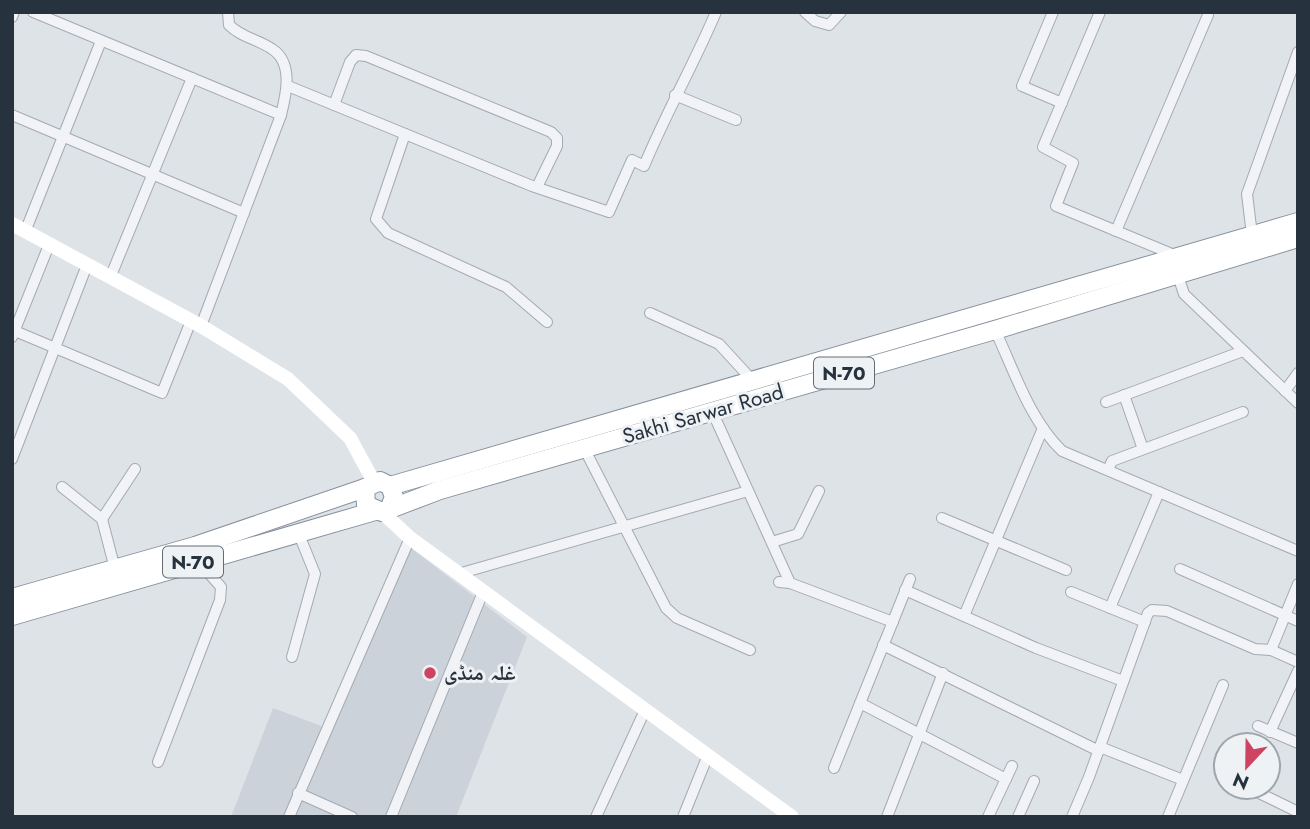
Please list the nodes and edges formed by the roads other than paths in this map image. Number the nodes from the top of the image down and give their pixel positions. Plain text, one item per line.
1 (14, 12) edge
2 (33, 12) edge
3 (228, 12) edge
4 (716, 12) edge
5 (805, 12) edge
6 (841, 12) edge
7 (1053, 12) edge
8 (1100, 12) edge
9 (1208, 15) dead end
10 (12, 18) edge
11 (101, 41) junction
12 (1298, 52) edge
13 (192, 78) junction
14 (288, 86) junction
15 (675, 95) junction
16 (1062, 103) junction
17 (334, 105) junction
18 (12, 115) edge
19 (281, 116) junction
20 (736, 120) dead end
21 (405, 134) junction
22 (63, 136) junction
23 (153, 174) junction
24 (538, 186) junction
25 (244, 213) junction
26 (1297, 225) edge
27 (19, 228) edge
28 (1116, 231) junction
29 (1252, 235) junction
30 (49, 245) junction
31 (87, 265) junction
32 (1177, 265) junction
33 (110, 278) junction
34 (650, 313) dead end
35 (547, 322) dead end
36 (196, 324) junction
37 (995, 330) junction
38 (13, 334) edge
39 (55, 348) junction
40 (1243, 351) junction
41 (1298, 373) edge
42 (753, 381) junction
43 (1286, 391) junction
44 (1124, 396) junction
45 (1106, 402) dead end
46 (1298, 403) edge
47 (712, 411) junction
48 (1243, 412) dead end
49 (1043, 428) junction
50 (584, 448) junction
51 (1143, 449) junction
52 (12, 459) edge
53 (135, 469) dead end
54 (1108, 470) junction
55 (376, 485) junction
56 (62, 486) dead end
57 (748, 491) junction
58 (819, 491) dead end
59 (1159, 492) junction
60 (382, 510) junction
61 (942, 518) dead end
62 (102, 519) junction
63 (624, 526) junction
64 (298, 531) junction
65 (410, 538) junction
66 (996, 540) junction
67 (772, 542) junction
68 (1298, 551) edge
69 (197, 561) junction
70 (114, 569) junction
71 (1180, 569) dead end
72 (1066, 570) dead end
73 (458, 574) junction
74 (910, 579) dead end
75 (1298, 584) edge
76 (905, 590) junction
77 (483, 592) junction
78 (1072, 592) dead end
79 (12, 598) edge
80 (1110, 608) junction
81 (12, 616) edge
82 (964, 616) junction
83 (1285, 616) junction
84 (1298, 621) edge
85 (893, 622) junction
86 (1145, 622) junction
87 (883, 645) junction
88 (750, 650) dead end
89 (1272, 650) junction
90 (292, 657) dead end
91 (1298, 662) edge
92 (1298, 671) edge
93 (943, 673) junction
94 (1123, 681) junction
95 (1223, 685) dead end
96 (860, 703) junction
97 (645, 710) junction
98 (1258, 726) dead end
99 (1268, 731) edge
100 (1270, 731) edge
101 (919, 735) junction
102 (1099, 749) junction
103 (708, 755) junction
104 (158, 762) dead end
105 (1012, 766) dead end
106 (834, 768) dead end
107 (1006, 779) junction
108 (1183, 780) junction
109 (1034, 781) dead end
110 (298, 793) junction
111 (1276, 801) edge
112 (1298, 812) edge
113 (289, 817) edge
114 (352, 817) edge
115 (391, 817) edge
116 (596, 817) edge
117 (683, 817) edge
118 (792, 817) edge
119 (887, 817) edge
120 (988, 817) edge
121 (1018, 817) edge
122 (1072, 817) edge
123 (1168, 817) edge
124 (1295, 817) edge

1 - 10 street
2 - 11 street
3 - 14 street
4 - 15 street
5 - 6 street
7 - 16 street
8 - 16 street
9 - 28 street
11 - 13 street
11 - 22 street
12 - 29 street
13 - 19 street
13 - 23 street
14 - 17 street
14 - 19 street
15 - 20 street
15 - 24 street
16 - 28 street
17 - 21 street
17 - 24 street
18 - 22 street
19 - 25 street
21 - 24 street
21 - 35 street
22 - 23 street
22 - 27 street
23 - 25 street
23 - 33 street
25 - 36 street
26 - 29 highway, Sakhi Sarwar Road / N-70
26 - 32 highway, Sakhi Sarwar Road / N-70
27 - 30 main road
28 - 32 street
29 - 32 highway, Sakhi Sarwar Road / N-70
30 - 31 main road
30 - 38 street
31 - 33 main road
31 - 39 street
32 - 37 highway, Sakhi Sarwar Road / N-70
32 - 40 street
32 - 42 highway, Sakhi Sarwar Road / N-70
33 - 36 main road
34 - 42 street
36 - 39 street
36 - 55 main road
37 - 47 highway, Sakhi Sarwar Road / N-70
37 - 49 street
38 - 39 street
39 - 52 street
40 - 43 street
40 - 44 street
41 - 43 street
42 - 55 highway, Sakhi Sarwar Road / N-70
43 - 46 street
44 - 45 street
44 - 51 street
47 - 50 highway, Sakhi Sarwar Road / N-70
47 - 57 street
48 - 51 street
49 - 54 street
49 - 66 street
50 - 60 highway, Sakhi Sarwar Road / N-70
50 - 63 street
51 - 54 street
53 - 62 street
54 - 59 street
55 - 60 highway
55 - 60 highway
55 - 70 highway, N-70
56 - 62 street
57 - 63 street
57 - 67 street
58 - 67 street
59 - 68 street
59 - 80 street
60 - 64 highway, N-70
60 - 65 main road
61 - 66 street
62 - 70 street
63 - 73 street
63 - 88 street
64 - 69 highway, N-70
64 - 90 street
65 - 73 main road
65 - 110 street
66 - 72 street
66 - 82 street
67 - 85 street
69 - 81 highway, N-70
69 - 104 street
70 - 79 highway, N-70
71 - 83 street
73 - 77 main road
74 - 76 street
75 - 83 street
76 - 82 street
76 - 85 street
77 - 97 main road
77 - 115 street
78 - 80 street
80 - 86 street
82 - 94 street
83 - 84 street
83 - 89 street
85 - 87 street
86 - 89 street
86 - 94 street
87 - 93 street
87 - 96 street
89 - 91 street
92 - 100 street
93 - 101 street
93 - 102 street
94 - 102 street
95 - 108 street
96 - 101 street
96 - 106 street
97 - 103 main road
97 - 116 street
98 - 99 street
101 - 107 street
101 - 119 street
102 - 108 street
102 - 122 street
103 - 117 street
103 - 118 main road
105 - 107 street
107 - 120 street
108 - 123 street
109 - 121 street
110 - 113 street
110 - 114 street
111 - 112 street
112 - 124 street

